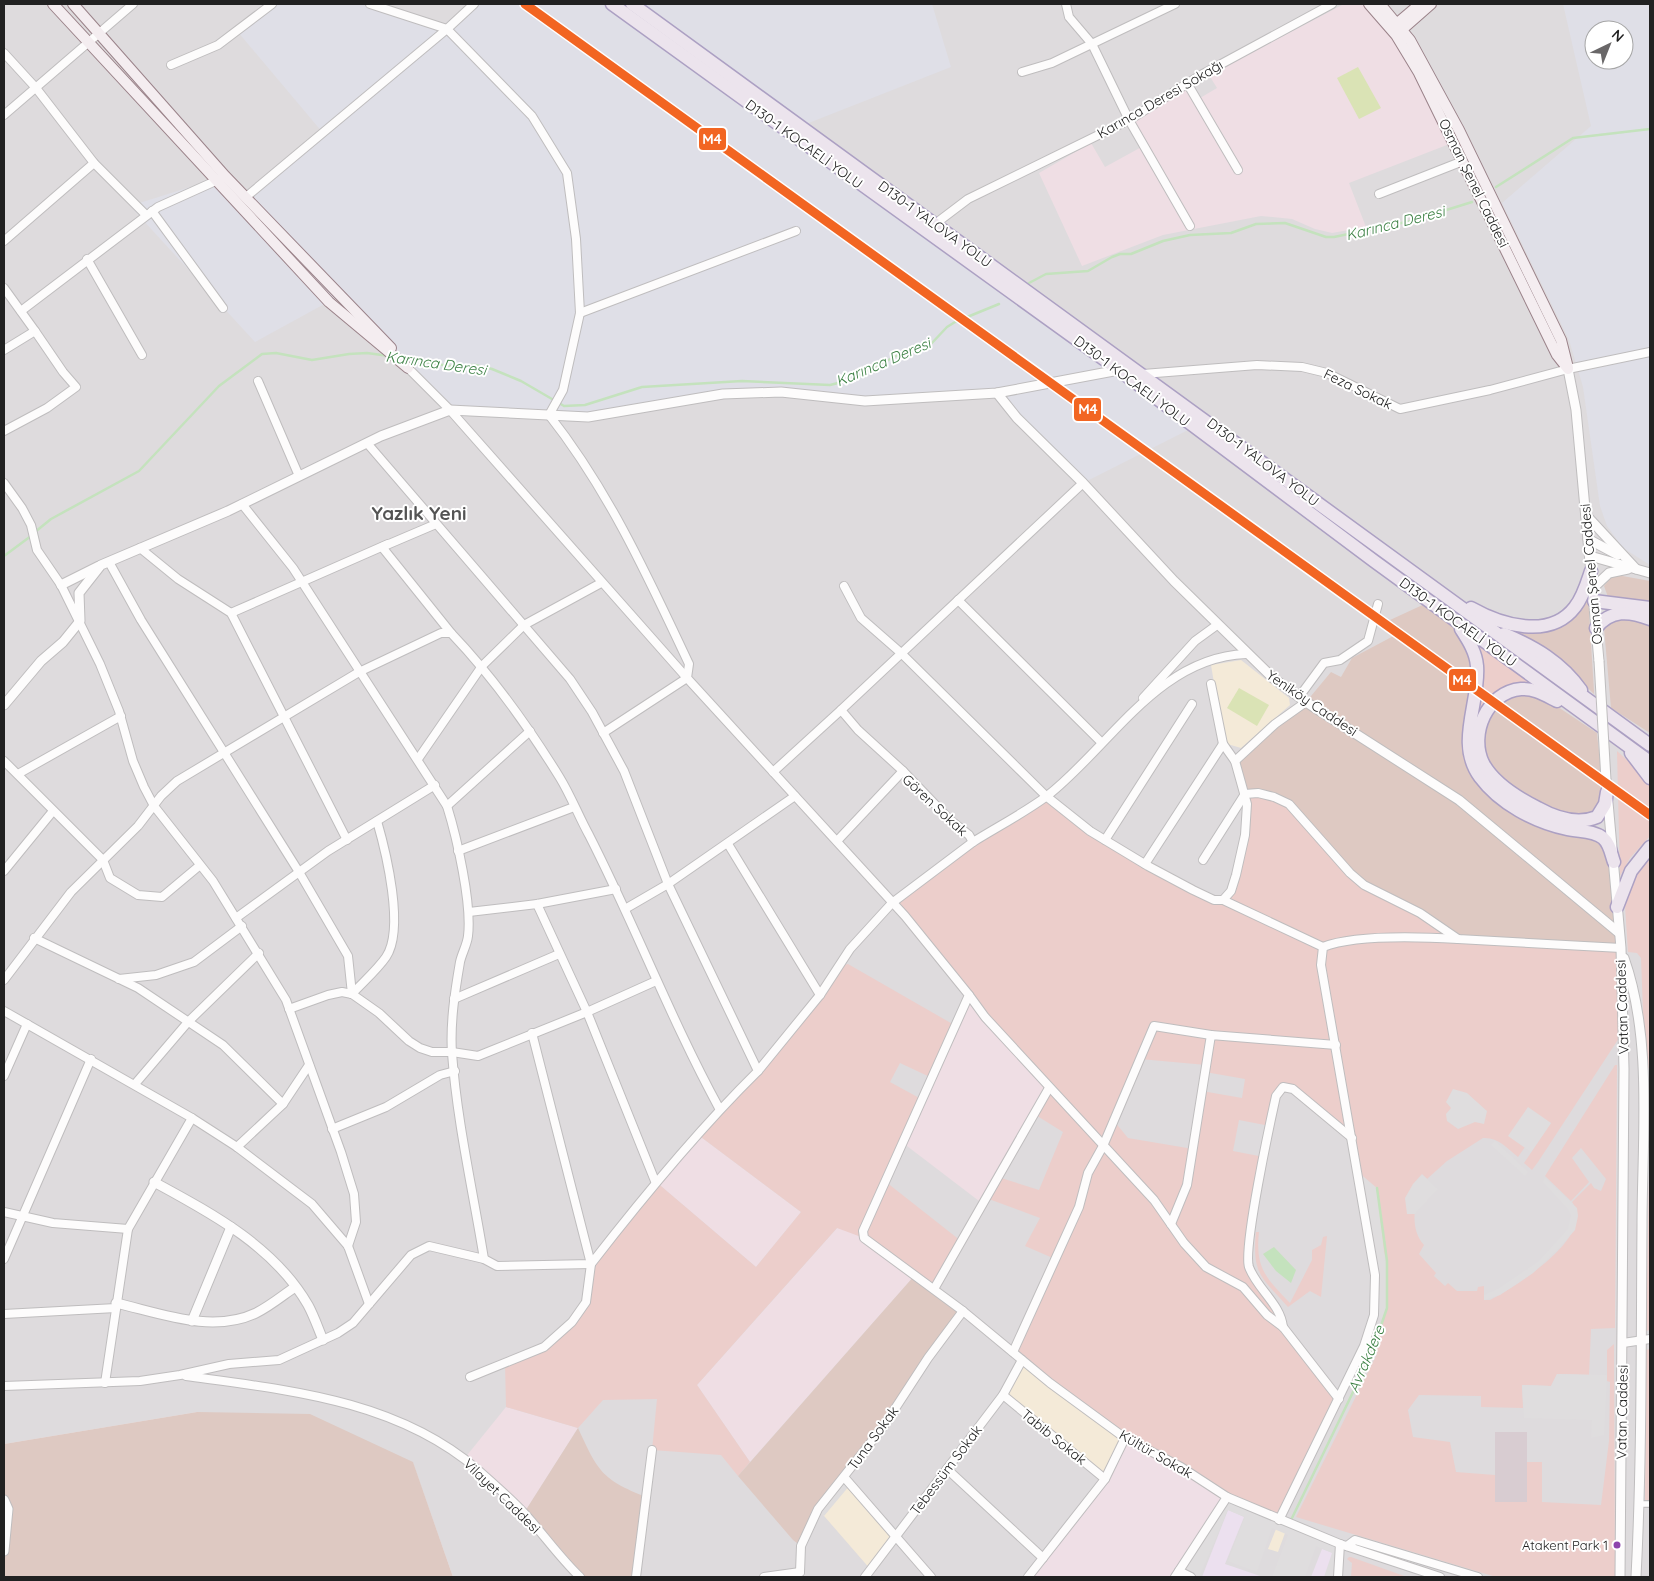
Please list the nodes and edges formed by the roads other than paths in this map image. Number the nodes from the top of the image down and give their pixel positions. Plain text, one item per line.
1 (52, 4) edge
2 (73, 4) edge
3 (133, 4) edge
4 (272, 4) edge
5 (370, 4) edge
6 (474, 4) edge
7 (612, 4) edge
8 (632, 4) edge
9 (1066, 4) edge
10 (1175, 4) edge
11 (1332, 4) edge
12 (1369, 4) edge
13 (1380, 4) edge
14 (1420, 4) edge
15 (1431, 4) edge
16 (447, 29) junction
17 (1397, 29) junction
18 (100, 34) junction
19 (89, 44) junction
20 (1092, 44) junction
21 (4, 53) edge
22 (171, 65) dead end
23 (1022, 72) dead end
24 (1187, 83) junction
25 (36, 88) junction
26 (4, 115) edge
27 (1129, 120) junction
28 (1463, 161) junction
29 (94, 163) junction
30 (1238, 170) dead end
31 (225, 176) junction
32 (215, 181) junction
33 (1379, 194) dead end
34 (246, 197) junction
35 (149, 213) junction
36 (1498, 222) junction
37 (935, 224) junction
38 (1190, 226) dead end
39 (796, 231) dead end
40 (4, 241) edge
41 (87, 259) junction
42 (4, 288) edge
43 (223, 308) dead end
44 (21, 311) junction
45 (580, 313) junction
46 (35, 331) junction
47 (380, 342) junction
48 (4, 350) edge
49 (1650, 352) edge
50 (142, 355) dead end
51 (408, 368) joint
52 (1568, 369) junction
53 (1119, 370) junction
54 (1143, 374) junction
55 (258, 381) dead end
56 (997, 393) junction
57 (450, 410) junction
58 (551, 411) junction
59 (4, 431) edge
60 (367, 443) junction
61 (299, 476) junction
62 (4, 483) edge
63 (1083, 483) junction
64 (242, 504) junction
65 (1586, 515) junction
66 (436, 524) junction
67 (1588, 539) junction
68 (388, 544) junction
69 (140, 548) junction
70 (1590, 556) junction
71 (105, 564) junction
72 (1407, 569) junction
73 (1636, 569) junction
74 (1591, 571) junction
75 (1650, 573) edge
76 (302, 582) junction
77 (601, 583) junction
78 (61, 585) junction
79 (844, 586) dead end
80 (1593, 588) junction
81 (958, 600) junction
82 (1594, 601) junction
83 (1378, 604) dead end
84 (1650, 608) edge
85 (230, 613) junction
86 (1650, 619) edge
87 (80, 621) junction
88 (1457, 622) junction
89 (524, 625) junction
90 (1217, 625) junction
91 (1596, 628) junction
92 (451, 633) junction
93 (901, 654) junction
94 (1246, 654) junction
95 (482, 666) junction
96 (359, 672) junction
97 (687, 678) junction
98 (1211, 684) dead end
99 (1302, 700) junction
100 (4, 704) edge
101 (1192, 704) dead end
102 (1133, 709) junction
103 (841, 710) junction
104 (1583, 714) junction
105 (121, 716) junction
106 (283, 717) junction
107 (1619, 722) junction
108 (530, 731) junction
109 (603, 733) junction
110 (1650, 737) edge
111 (1101, 742) junction
112 (1624, 743) junction
113 (1223, 744) junction
114 (1650, 745) edge
115 (222, 752) junction
116 (418, 760) junction
117 (4, 761) edge
118 (1235, 761) junction
119 (1650, 762) edge
120 (903, 771) junction
121 (773, 772) junction
122 (18, 774) junction
123 (1650, 778) edge
124 (435, 785) junction
125 (1607, 786) junction
126 (1245, 794) junction
127 (795, 796) junction
128 (1046, 796) junction
129 (154, 806) junction
130 (447, 806) junction
131 (574, 807) junction
132 (53, 811) junction
133 (377, 821) junction
134 (347, 840) junction
135 (1105, 840) junction
136 (837, 841) junction
137 (973, 842) junction
138 (728, 844) junction
139 (1650, 847) edge
140 (458, 851) junction
141 (103, 860) junction
142 (1203, 860) dead end
143 (1614, 862) junction
144 (1145, 864) junction
145 (200, 866) junction
146 (4, 870) edge
147 (299, 872) junction
148 (668, 884) junction
149 (616, 889) junction
150 (1223, 900) junction
151 (892, 903) junction
152 (537, 904) junction
153 (1617, 907) junction
154 (625, 909) junction
155 (469, 912) junction
156 (236, 918) junction
157 (242, 926) junction
158 (1618, 932) junction
159 (34, 938) junction
160 (1458, 939) junction
161 (1323, 947) junction
162 (1621, 948) junction
163 (259, 953) junction
164 (559, 954) junction
165 (119, 979) junction
166 (4, 980) edge
167 (656, 981) junction
168 (352, 994) junction
169 (820, 995) junction
170 (969, 995) junction
171 (454, 999) junction
172 (289, 1009) junction
173 (4, 1011) edge
174 (587, 1012) junction
175 (188, 1022) junction
176 (27, 1024) junction
177 (532, 1032) junction
178 (1211, 1035) junction
179 (1336, 1045) junction
180 (452, 1052) junction
181 (91, 1059) junction
182 (309, 1065) junction
183 (455, 1071) junction
184 (758, 1071) junction
185 (4, 1075) edge
186 (1646, 1077) edge
187 (135, 1084) junction
188 (1049, 1088) junction
189 (283, 1104) junction
190 (719, 1108) junction
191 (192, 1118) junction
192 (332, 1129) junction
193 (1352, 1138) junction
194 (1103, 1146) junction
195 (237, 1147) junction
196 (655, 1181) junction
197 (154, 1182) junction
198 (4, 1212) edge
199 (23, 1217) junction
200 (1171, 1224) junction
201 (231, 1227) junction
202 (128, 1229) junction
203 (348, 1246) junction
204 (4, 1259) edge
205 (484, 1259) junction
206 (591, 1264) junction
207 (295, 1288) junction
208 (934, 1289) junction
209 (369, 1304) junction
210 (116, 1306) junction
211 (963, 1311) junction
212 (4, 1314) edge
213 (192, 1321) junction
214 (1283, 1327) junction
215 (323, 1340) junction
216 (1646, 1340) edge
217 (1623, 1343) junction
218 (1013, 1352) junction
219 (1022, 1360) junction
220 (180, 1375) junction
221 (470, 1377) dead end
222 (105, 1383) junction
223 (4, 1386) edge
224 (1003, 1395) junction
225 (1339, 1399) junction
226 (1124, 1438) junction
227 (652, 1450) dead end
228 (947, 1469) junction
229 (844, 1478) junction
230 (1105, 1479) junction
231 (1227, 1498) junction
232 (4, 1500) edge
233 (1640, 1504) junction
234 (1650, 1504) edge
235 (1280, 1520) junction
236 (895, 1537) junction
237 (1344, 1545) junction
238 (4, 1551) edge
239 (1043, 1558) junction
240 (792, 1572) junction
241 (1177, 1574) edge
242 (804, 1575) edge
243 (580, 1577) edge
244 (636, 1577) edge
245 (764, 1577) edge
246 (785, 1577) edge
247 (865, 1577) edge
248 (931, 1577) edge
249 (1028, 1577) edge
250 (1191, 1577) edge
251 (1338, 1577) edge
252 (1440, 1577) edge
253 (1478, 1577) edge
254 (1620, 1577) edge
255 (1636, 1577) edge

1 - 19 main road
2 - 18 main road
3 - 18 street
4 - 22 street
5 - 16 street
6 - 16 street
7 - 53 highway, D130-1 KOCAELİ YOLU
8 - 37 highway, D130-1 YALOVA YOLU
9 - 20 street
10 - 20 street
11 - 24 street, Karınca Deresi Sokağı
12 - 17 main road, Osman Şenel Caddesi
13 - 17 main road, Osman Şenel Caddesi
14 - 17 main road
15 - 17 main road
16 - 34 street
16 - 45 street
17 - 28 main road, Osman Şenel Caddesi
17 - 36 main road, Osman Şenel Caddesi
18 - 19 street
18 - 31 main road
19 - 25 street
19 - 32 main road
20 - 23 street
20 - 27 street
21 - 25 street
24 - 27 street, Karınca Deresi Sokağı
24 - 30 street
25 - 26 street
25 - 29 street
27 - 37 street, Karınca Deresi Sokağı
27 - 38 street
28 - 33 street
28 - 36 main road, Osman Şenel Caddesi
29 - 35 street
29 - 40 street
31 - 32 street
31 - 34 main road
32 - 35 street
32 - 47 main road
34 - 47 main road
35 - 41 street
35 - 43 street
36 - 52 main road, Osman Şenel Caddesi
37 - 54 highway, D130-1 YALOVA YOLU
39 - 45 street
41 - 44 street
41 - 50 street
42 - 44 street
44 - 46 street
45 - 58 street
46 - 48 street
46 - 59 street
47 - 51 main road
49 - 52 street, Feza Sokak
51 - 57 street
52 - 54 street, Feza Sokak
52 - 65 street, Osman Şenel Caddesi
53 - 56 street
53 - 88 highway, D130-1 KOCAELİ YOLU
54 - 72 highway, D130-1 YALOVA YOLU
55 - 61 street
56 - 58 street
56 - 63 street, Yeniköy Caddesi
57 - 58 street
57 - 60 street
57 - 77 street
58 - 97 street
60 - 61 street
60 - 66 street
61 - 64 street
62 - 78 street
63 - 81 street
63 - 90 street, Yeniköy Caddesi
64 - 69 street
64 - 76 street
65 - 67 street, Osman Şenel Caddesi
65 - 73 street
66 - 68 street
66 - 89 street
67 - 70 street, Osman Şenel Caddesi
67 - 73 street
68 - 76 street
68 - 92 street
69 - 71 street
69 - 85 street
70 - 73 street
70 - 74 street, Osman Şenel Caddesi
71 - 78 street
71 - 87 street
71 - 115 street
72 - 74 highway
72 - 107 highway, D130-1 YALOVA YOLU
73 - 75 street
73 - 80 street
74 - 80 street, Osman Şenel Caddesi
76 - 85 street
76 - 96 street
77 - 89 street
77 - 97 street
78 - 87 street
79 - 93 street
80 - 82 street, Osman Şenel Caddesi
81 - 93 street
81 - 111 street
82 - 84 highway
82 - 91 street, Osman Şenel Caddesi
83 - 99 street
85 - 106 street
86 - 91 highway
87 - 100 street
87 - 105 street
88 - 104 highway, D130-1 KOCAELİ YOLU
88 - 143 highway
89 - 95 street
89 - 109 street
90 - 94 street, Yeniköy Caddesi
90 - 102 street
91 - 125 street, Osman Şenel Caddesi, bridge
92 - 95 street
92 - 96 street
93 - 103 street
93 - 128 street
94 - 99 street, Yeniköy Caddesi
94 - 102 street
95 - 108 street
95 - 116 street
96 - 106 street
96 - 116 street
97 - 109 street
97 - 121 street
98 - 113 street
99 - 118 street
99 - 158 street, Yeniköy Caddesi
101 - 135 street
102 - 111 street, Gören Sokak
103 - 120 street
103 - 121 street
104 - 112 highway, D130-1 KOCAELİ YOLU
104 - 125 highway
105 - 122 street
105 - 129 street
106 - 115 street
106 - 134 street
107 - 110 highway
107 - 114 highway
108 - 130 street
108 - 131 street
109 - 148 street
111 - 128 street, Gören Sokak
112 - 119 highway, D130-1 KOCAELİ YOLU
112 - 123 highway
113 - 118 street
113 - 144 street
115 - 129 street
115 - 147 street
116 - 124 street
117 - 122 street
118 - 126 street
120 - 136 street, Gören Sokak
120 - 137 street, Gören Sokak
121 - 127 street
122 - 132 street
124 - 130 street
124 - 133 street
125 - 143 street, Osman Şenel Caddesi
126 - 142 street
126 - 150 street
126 - 160 street
127 - 136 street
127 - 138 street
128 - 135 street
128 - 137 street, Gören Sokak
129 - 141 street
129 - 145 street
130 - 140 street
131 - 140 street
131 - 149 street
132 - 141 street
132 - 146 street
133 - 134 street
133 - 168 street
134 - 147 street
135 - 144 street
136 - 151 street
137 - 151 street
138 - 148 street
138 - 169 street
139 - 153 highway
140 - 155 street
141 - 145 street
141 - 159 street
143 - 153 street, Osman Şenel Caddesi
144 - 150 street
145 - 156 street
147 - 156 street
147 - 168 street
148 - 154 street
148 - 184 street
149 - 152 street
149 - 154 street
150 - 161 street
151 - 169 street
151 - 170 street
152 - 155 street
152 - 164 street
153 - 158 street, Osman Şenel Caddesi
154 - 167 street
155 - 171 street
156 - 157 street
157 - 163 street
157 - 165 street
158 - 162 street, Osman Şenel Caddesi
159 - 165 street
159 - 166 street
160 - 161 street
160 - 162 street
161 - 179 street
162 - 186 street, Vatan Caddesi
162 - 217 street, Vatan Caddesi
163 - 172 street
163 - 175 street
164 - 171 street
164 - 174 street
165 - 175 street
167 - 174 street
167 - 190 street
168 - 172 street
168 - 180 street
169 - 184 street
170 - 188 street
170 - 208 street, Kültür Sokak
171 - 180 street
172 - 182 street
173 - 176 street
174 - 177 street
174 - 196 street
175 - 187 street
175 - 189 street
176 - 181 street
176 - 185 street
177 - 180 street
177 - 206 street
178 - 179 street
178 - 194 street
178 - 200 street
179 - 193 street
180 - 183 street
181 - 187 street
181 - 199 street
182 - 189 street
182 - 192 street
183 - 192 street
183 - 205 street
184 - 190 street
186 - 216 street, Vatan Caddesi
187 - 191 street
188 - 194 street
188 - 208 street
189 - 195 street
190 - 196 street
191 - 195 street
191 - 197 street
192 - 203 street
193 - 214 street
193 - 225 street
194 - 200 street
194 - 218 street
195 - 203 street
196 - 206 street
197 - 201 street
197 - 202 street
198 - 199 street
199 - 202 street
199 - 204 street
200 - 214 street
201 - 207 street
201 - 213 street
202 - 210 street
203 - 209 street
205 - 206 street
205 - 209 street
206 - 221 street
207 - 213 street
207 - 215 street
208 - 211 street, Kültür Sokak
209 - 215 street
210 - 212 street
210 - 213 street
210 - 222 street
211 - 218 street, Kültür Sokak
211 - 229 street, Tuna Sokak
214 - 225 street
215 - 220 street
216 - 217 street
216 - 233 street, Vatan Caddesi
217 - 254 street, Vatan Caddesi
218 - 219 street, Kültür Sokak
219 - 224 street, Tebessüm Sokak
219 - 226 street, Kültür Sokak
220 - 222 street
220 - 243 street, Vilayet Caddesi
222 - 223 street
224 - 228 street, Tebessüm Sokak
224 - 230 street, Tabib Sokak
225 - 235 street
226 - 230 street
226 - 231 street, Kültür Sokak
227 - 244 street
228 - 236 street, Tebessüm Sokak
228 - 239 street
229 - 236 street
229 - 242 street, Tuna Sokak
230 - 239 street
231 - 235 street, Kültür Sokak
231 - 241 street
232 - 238 street
233 - 234 street
233 - 255 street, Vatan Caddesi
235 - 237 street, Kültür Sokak
236 - 247 street, Tebessüm Sokak
236 - 248 street
237 - 251 street
237 - 252 street, Kültür Sokak
237 - 253 street
239 - 249 street
240 - 242 street
240 - 245 street
240 - 246 street
241 - 250 street

